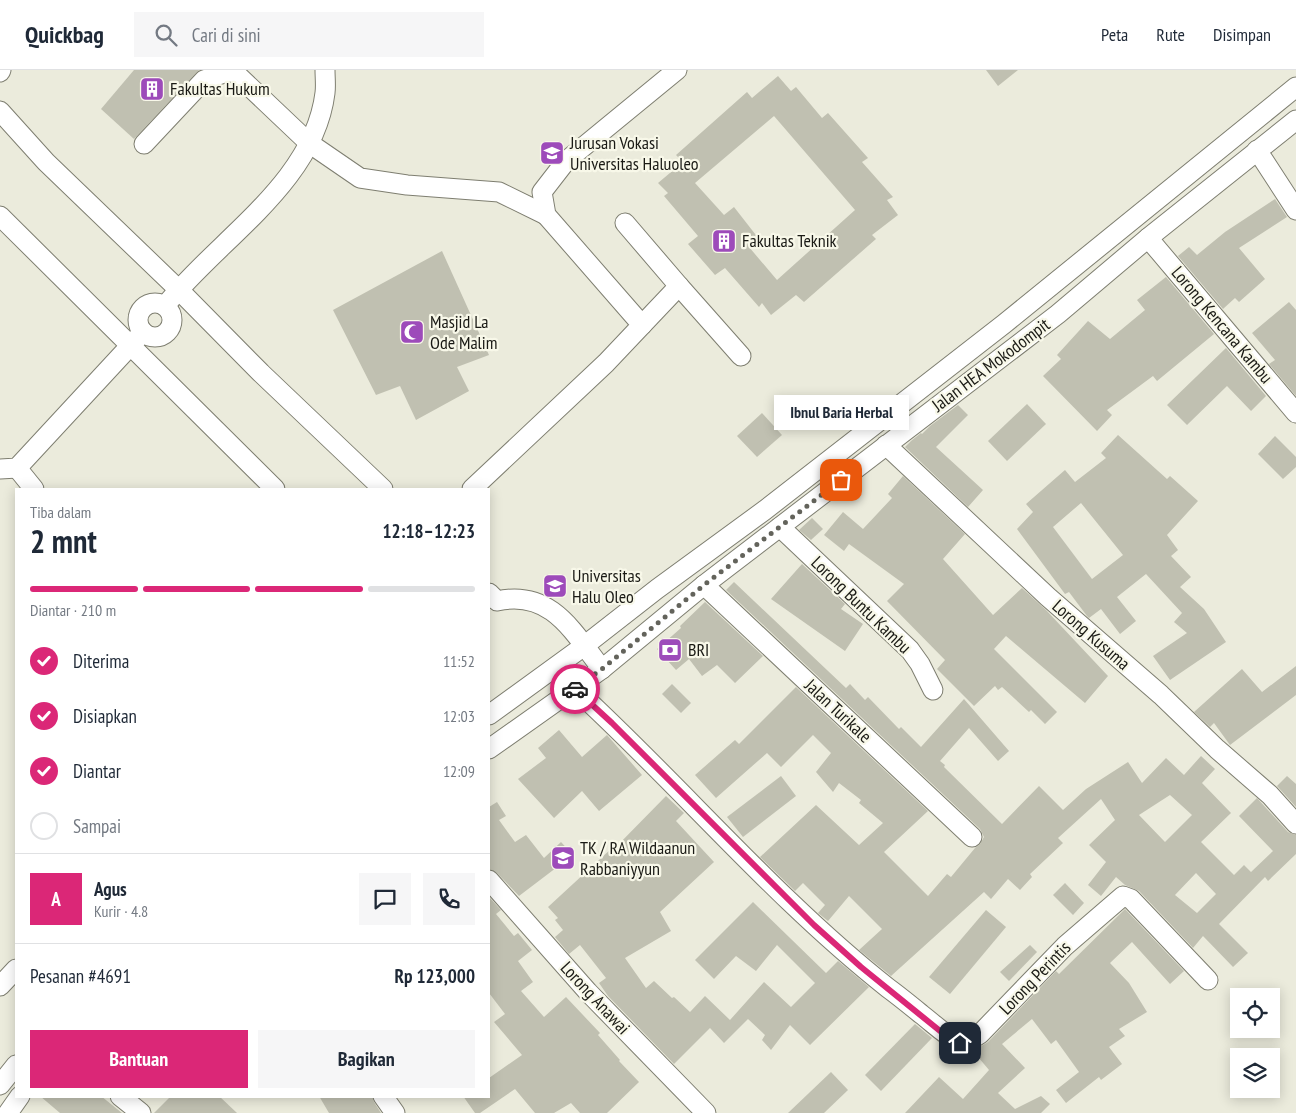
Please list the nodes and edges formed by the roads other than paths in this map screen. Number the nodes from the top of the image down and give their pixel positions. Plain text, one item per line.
1 (325, 70) edge
2 (677, 70) edge
3 (1296, 87) edge
4 (0, 111) edge
5 (1296, 120) edge
6 (309, 143) junction
7 (144, 144) dead end
8 (1257, 150) junction
9 (1296, 210) edge
10 (546, 215) junction
11 (0, 216) edge
12 (625, 223) dead end
13 (1148, 238) junction
14 (679, 286) junction
15 (178, 289) junction
16 (164, 306) junction
17 (642, 325) junction
18 (137, 339) junction
19 (741, 356) dead end
20 (955, 362) junction
21 (971, 381) junction
22 (1296, 413) edge
23 (886, 445) junction
24 (9, 468) edge
25 (33, 488) edge
26 (274, 488) edge
27 (382, 488) edge
28 (473, 488) edge
29 (780, 527) junction
30 (704, 585) junction
31 (492, 600) edge
32 (584, 646) junction
33 (602, 669) junction
34 (574, 688) junction
35 (933, 690) dead end
36 (496, 710) edge
37 (520, 726) junction
38 (490, 748) edge
39 (1296, 824) edge
40 (972, 837) dead end
41 (490, 881) edge
42 (15, 970) edge
43 (1208, 980) dead end
44 (0, 986) edge
45 (15, 1066) edge
46 (0, 1085) edge
47 (19, 1098) edge
48 (122, 1098) edge
49 (384, 1098) edge
50 (8, 1113) edge
51 (141, 1113) edge
52 (395, 1113) edge
53 (706, 1113) edge

1 - 6 street
2 - 10 street
3 - 20 street, Jalan HEA Mokodompit
4 - 15 street
5 - 8 street, Jalan HEA Mokodompit
6 - 7 street
6 - 10 street
6 - 15 street
8 - 9 street
8 - 13 street, Jalan HEA Mokodompit
10 - 17 street
11 - 18 street
12 - 14 street
13 - 21 street, Jalan HEA Mokodompit
13 - 22 street, Lorong Kencana Kambu
14 - 17 street
14 - 19 street
15 - 16 street
15 - 27 street
16 - 18 street
16 - 18 street
17 - 28 street
18 - 24 street
18 - 26 street
20 - 21 street
20 - 32 street, Jalan HEA Mokodompit
21 - 23 street, Jalan HEA Mokodompit
23 - 29 street, Jalan HEA Mokodompit
23 - 39 street, Lorong Kusuma
24 - 25 street
29 - 30 street, Jalan HEA Mokodompit
29 - 35 street, Lorong Buntu Kambu
30 - 33 street, Jalan HEA Mokodompit
30 - 40 street, Jalan Turikale
31 - 32 street
32 - 33 street
32 - 36 street, Jalan HEA Mokodompit
33 - 34 street, Jalan HEA Mokodompit
34 - 37 street, Jalan HEA Mokodompit
34 - 43 street, Lorong Perintis
36 - 37 street
37 - 38 street, Jalan HEA Mokodompit
41 - 53 street, Lorong Anawai
42 - 44 street
45 - 46 street
47 - 50 street
48 - 51 street
49 - 52 street

